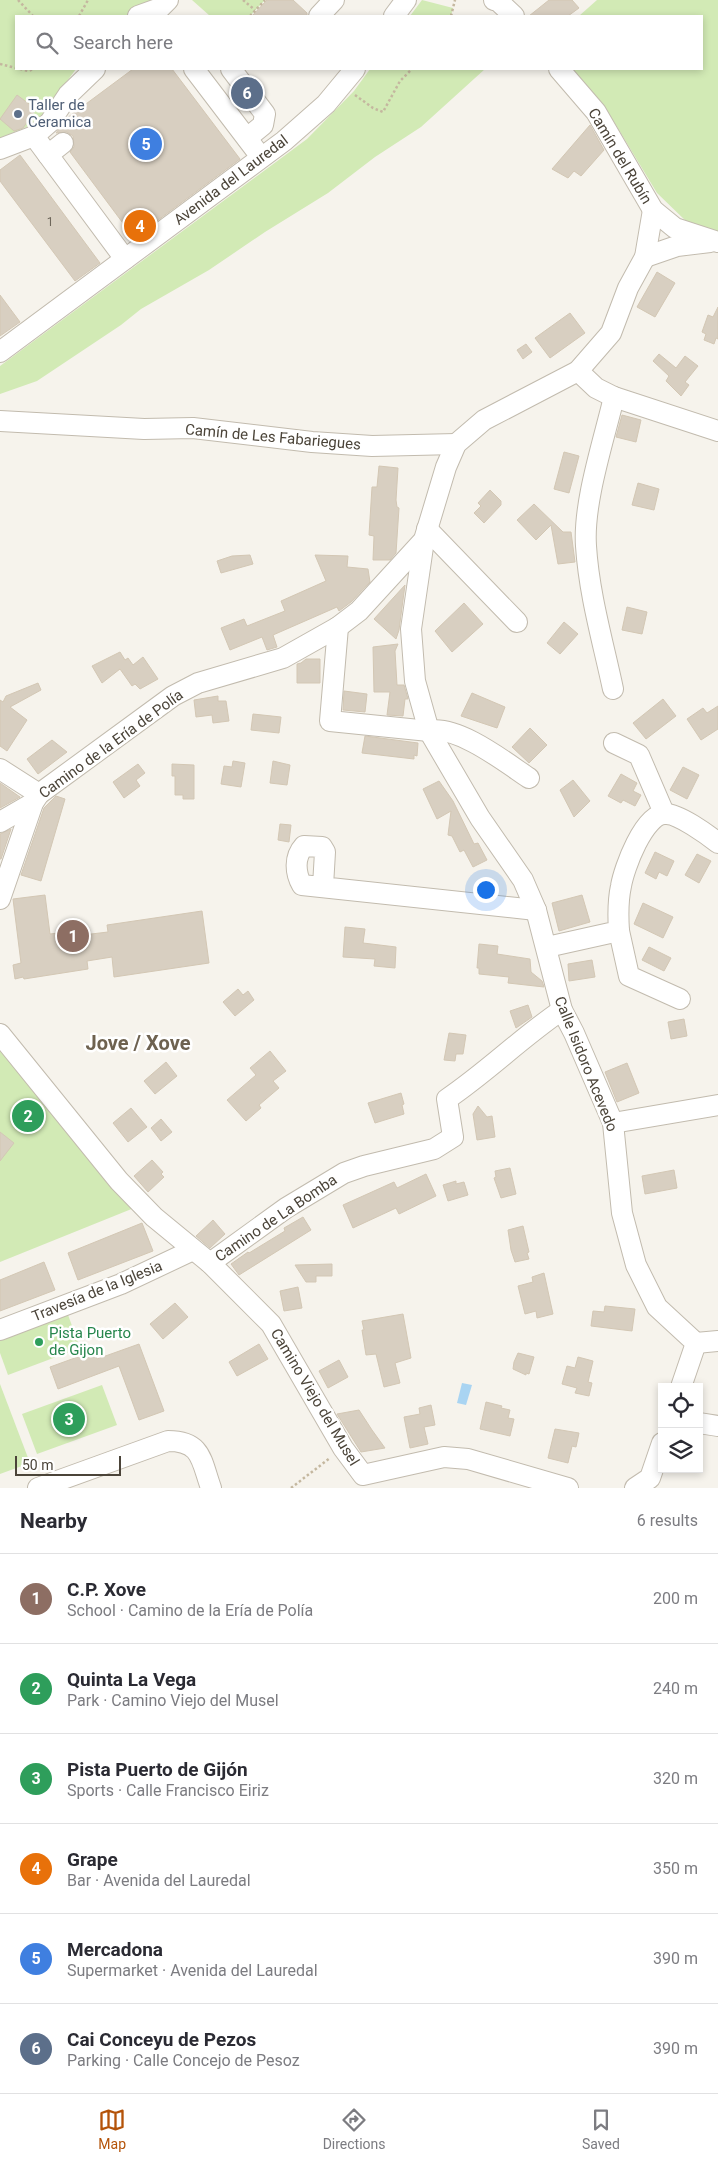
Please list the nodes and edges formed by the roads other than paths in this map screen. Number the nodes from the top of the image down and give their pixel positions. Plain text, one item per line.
1 (334, 0) edge
2 (406, 0) edge
3 (494, 0) edge
4 (165, 8) edge
5 (141, 15) edge
6 (320, 15) edge
7 (395, 15) edge
8 (513, 15) edge
9 (94, 70) edge
10 (195, 70) edge
11 (232, 70) edge
12 (354, 70) edge
13 (560, 70) edge
14 (34, 136) junction
15 (247, 138) junction
16 (0, 149) edge
17 (261, 157) junction
18 (653, 210) junction
19 (716, 242) edge
20 (645, 256) junction
21 (125, 259) junction
22 (0, 352) edge
23 (578, 371) junction
24 (614, 396) junction
25 (0, 421) edge
26 (718, 431) edge
27 (456, 444) junction
28 (426, 535) junction
29 (517, 622) dead end
30 (338, 627) junction
31 (613, 689) dead end
32 (429, 731) junction
33 (614, 743) dead end
34 (0, 769) edge
35 (529, 778) dead end
36 (36, 799) junction
37 (664, 813) junction
38 (0, 822) edge
39 (718, 843) edge
40 (322, 886) dead end
41 (0, 899) edge
42 (536, 910) junction
43 (619, 932) junction
44 (547, 947) junction
45 (680, 999) dead end
46 (562, 1010) junction
47 (0, 1034) edge
48 (718, 1105) edge
49 (613, 1123) junction
50 (193, 1250) junction
51 (210, 1263) junction
52 (0, 1330) edge
53 (718, 1341) edge
54 (696, 1343) junction
55 (682, 1383) edge
56 (703, 1424) edge
57 (718, 1426) edge
58 (658, 1455) edge
59 (364, 1482) edge
60 (38, 1488) edge
61 (211, 1488) edge
62 (568, 1488) edge
63 (635, 1488) edge

1 - 6 street
2 - 7 street
3 - 8 street
4 - 5 street
9 - 14 street
10 - 15 street
11 - 15 street
12 - 17 street, Avenida del Lauredal
13 - 18 street, Camín del Rubín
14 - 16 street
14 - 21 street
15 - 17 street
17 - 21 street, Avenida del Lauredal
18 - 19 street, Camín del Rubín
18 - 20 street, Camino de la Ería de Polía
19 - 20 street
20 - 23 street, Camino de la Ería de Polía
21 - 22 street, Avenida del Lauredal
23 - 24 street
23 - 27 street, Camino de la Ería de Polía
24 - 26 street
24 - 31 street
25 - 27 street, Camín de Les Fabariegues
27 - 28 street, Camino de la Ería de Polía
28 - 29 street
28 - 30 street, Camino de la Ería de Polía
28 - 32 street, Calle Isidoro Acevedo
30 - 32 street
30 - 36 street, Camino de la Ería de Polía
32 - 35 street
32 - 42 street, Calle Isidoro Acevedo
33 - 37 street
34 - 36 street
36 - 38 street
36 - 41 street, Camino de la Ería de Polía
37 - 39 street
37 - 43 street
40 - 42 street
42 - 44 street, Calle Isidoro Acevedo
43 - 44 street
43 - 45 street
44 - 46 street, Calle Isidoro Acevedo
46 - 49 street, Calle Isidoro Acevedo
46 - 51 street, Camino de La Bomba
47 - 50 street, Camino Viejo del Musel
48 - 49 street
49 - 54 street, Calle Isidoro Acevedo
50 - 51 street, Camino Viejo del Musel
50 - 52 street, Travesía de la Iglesia
51 - 59 street, Camino Viejo del Musel
53 - 54 street
54 - 55 street
56 - 57 street
58 - 63 street
59 - 62 street, Camino Viejo del Musel
60 - 61 street

